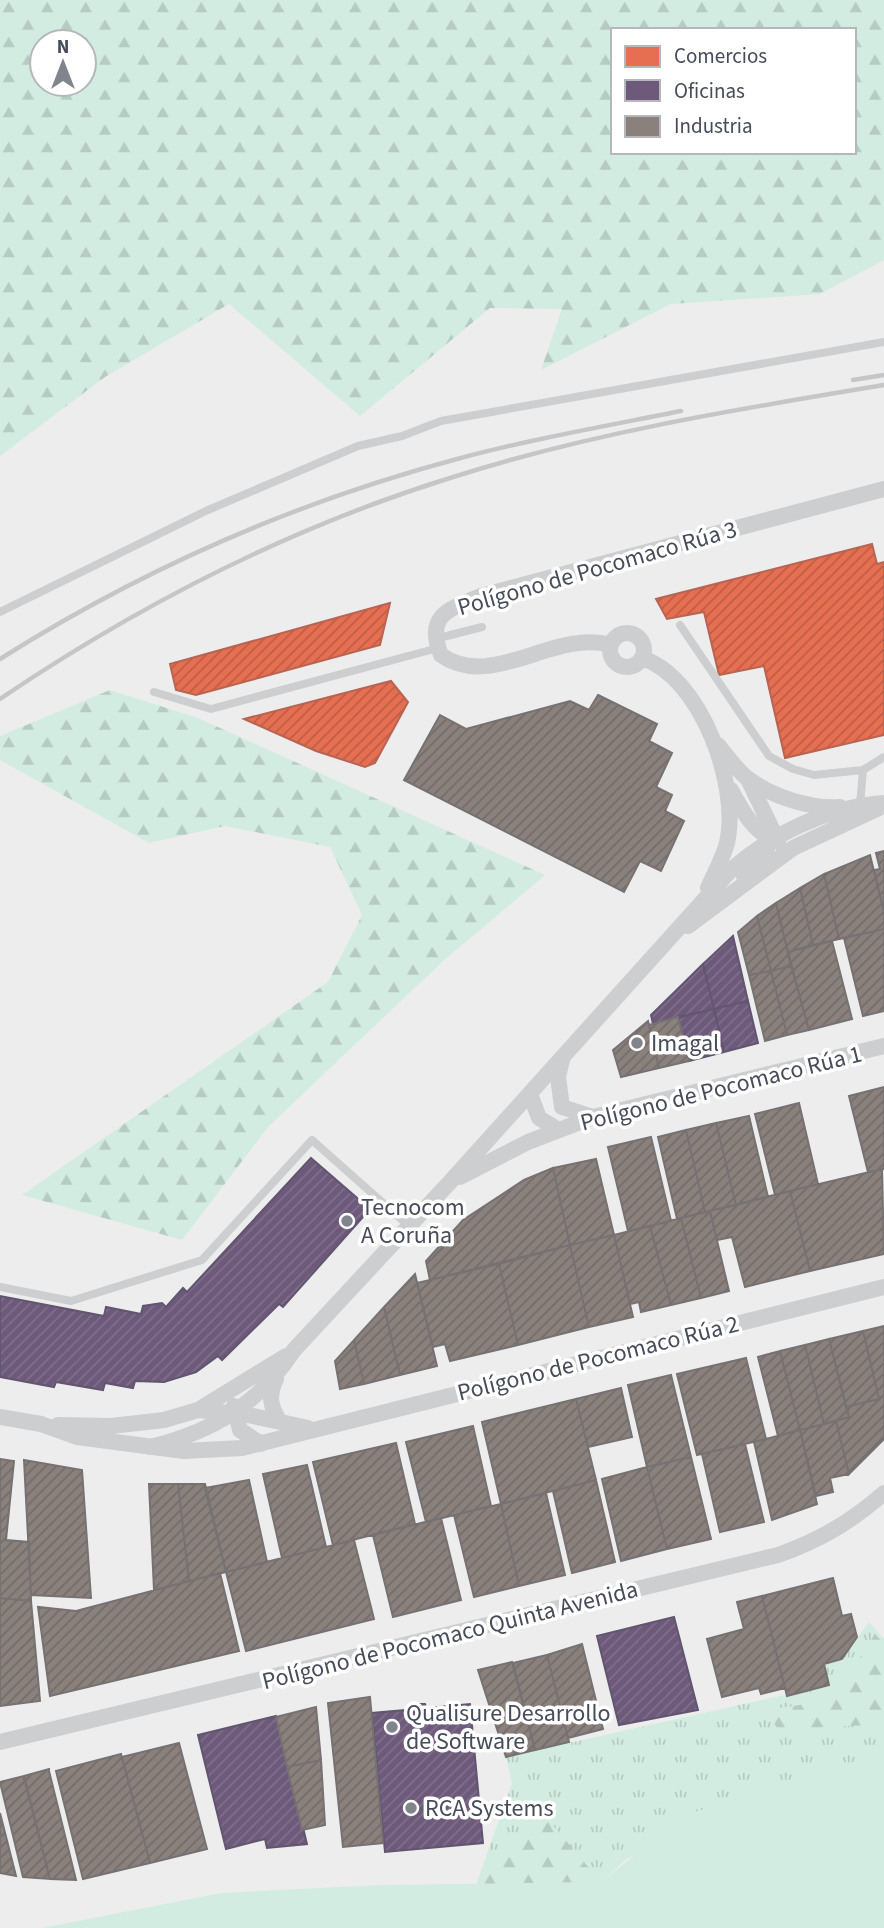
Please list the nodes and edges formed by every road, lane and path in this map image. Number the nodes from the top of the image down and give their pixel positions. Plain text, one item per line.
1 (884, 342) edge
2 (884, 489) edge
3 (0, 611) edge
4 (680, 625) dead end
5 (482, 626) dead end
6 (436, 644) junction
7 (610, 645) junction
8 (642, 659) junction
9 (154, 692) dead end
10 (714, 741) junction
11 (884, 758) edge
12 (863, 770) junction
13 (747, 777) junction
14 (728, 785) junction
15 (884, 804) edge
16 (860, 805) junction
17 (772, 839) junction
18 (793, 848) junction
19 (711, 900) junction
20 (884, 1046) edge
21 (563, 1058) junction
22 (530, 1094) junction
23 (562, 1107) junction
24 (593, 1117) junction
25 (559, 1130) junction
26 (450, 1182) junction
27 (409, 1226) junction
28 (0, 1287) edge
29 (884, 1287) edge
30 (294, 1350) junction
31 (278, 1374) junction
32 (242, 1385) junction
33 (198, 1410) junction
34 (234, 1413) junction
35 (0, 1417) edge
36 (280, 1422) junction
37 (41, 1424) junction
38 (311, 1429) junction
39 (261, 1444) junction
40 (150, 1447) junction
41 (884, 1493) edge
42 (0, 1742) edge

1 - 3 lane
2 - 6 street, Polígono de Pocomaco Rúa 3
4 - 12 lane
5 - 6 lane
6 - 7 street, Polígono de Pocomaco Rúa 3
6 - 9 lane
7 - 8 street
7 - 8 street, Polígono de Pocomaco Rúa 3
8 - 10 street, Polígono de Pocomaco Rúa 3
10 - 13 street, Polígono de Pocomaco Rúa 3
10 - 14 street, Polígono de Pocomaco Rúa 3
11 - 12 lane
12 - 16 lane
13 - 16 street, Polígono de Pocomaco Rúa 3
13 - 17 street, Polígono de Pocomaco Rúa 3
14 - 17 street
14 - 19 street, Polígono de Pocomaco Rúa 3
15 - 16 street
15 - 18 street
16 - 17 street
17 - 18 street
17 - 19 street
18 - 19 street
19 - 21 street
20 - 24 street, Polígono de Pocomaco Rúa 1
21 - 22 street
21 - 23 street
22 - 23 street
22 - 25 street, Polígono de Pocomaco Rúa 1
22 - 26 street
23 - 24 street
24 - 25 street, Polígono de Pocomaco Rúa 1
25 - 26 street, Polígono de Pocomaco Rúa 1
26 - 27 street
27 - 28 lane
27 - 30 street
29 - 38 street, Polígono de Pocomaco Rúa 2
30 - 31 street
30 - 32 street
31 - 34 street
31 - 36 street
32 - 33 street
32 - 34 street
33 - 34 street, Polígono de Pocomaco Rúa 2
33 - 37 street
34 - 36 street, Polígono de Pocomaco Rúa 2
34 - 39 street
34 - 40 street
35 - 37 street
36 - 38 street, Polígono de Pocomaco Rúa 2
37 - 40 street, Polígono de Pocomaco Rúa 2
38 - 39 street, Polígono de Pocomaco Rúa 2
39 - 40 street, Polígono de Pocomaco Rúa 2
41 - 42 street, Polígono de Pocomaco Quinta Avenida

